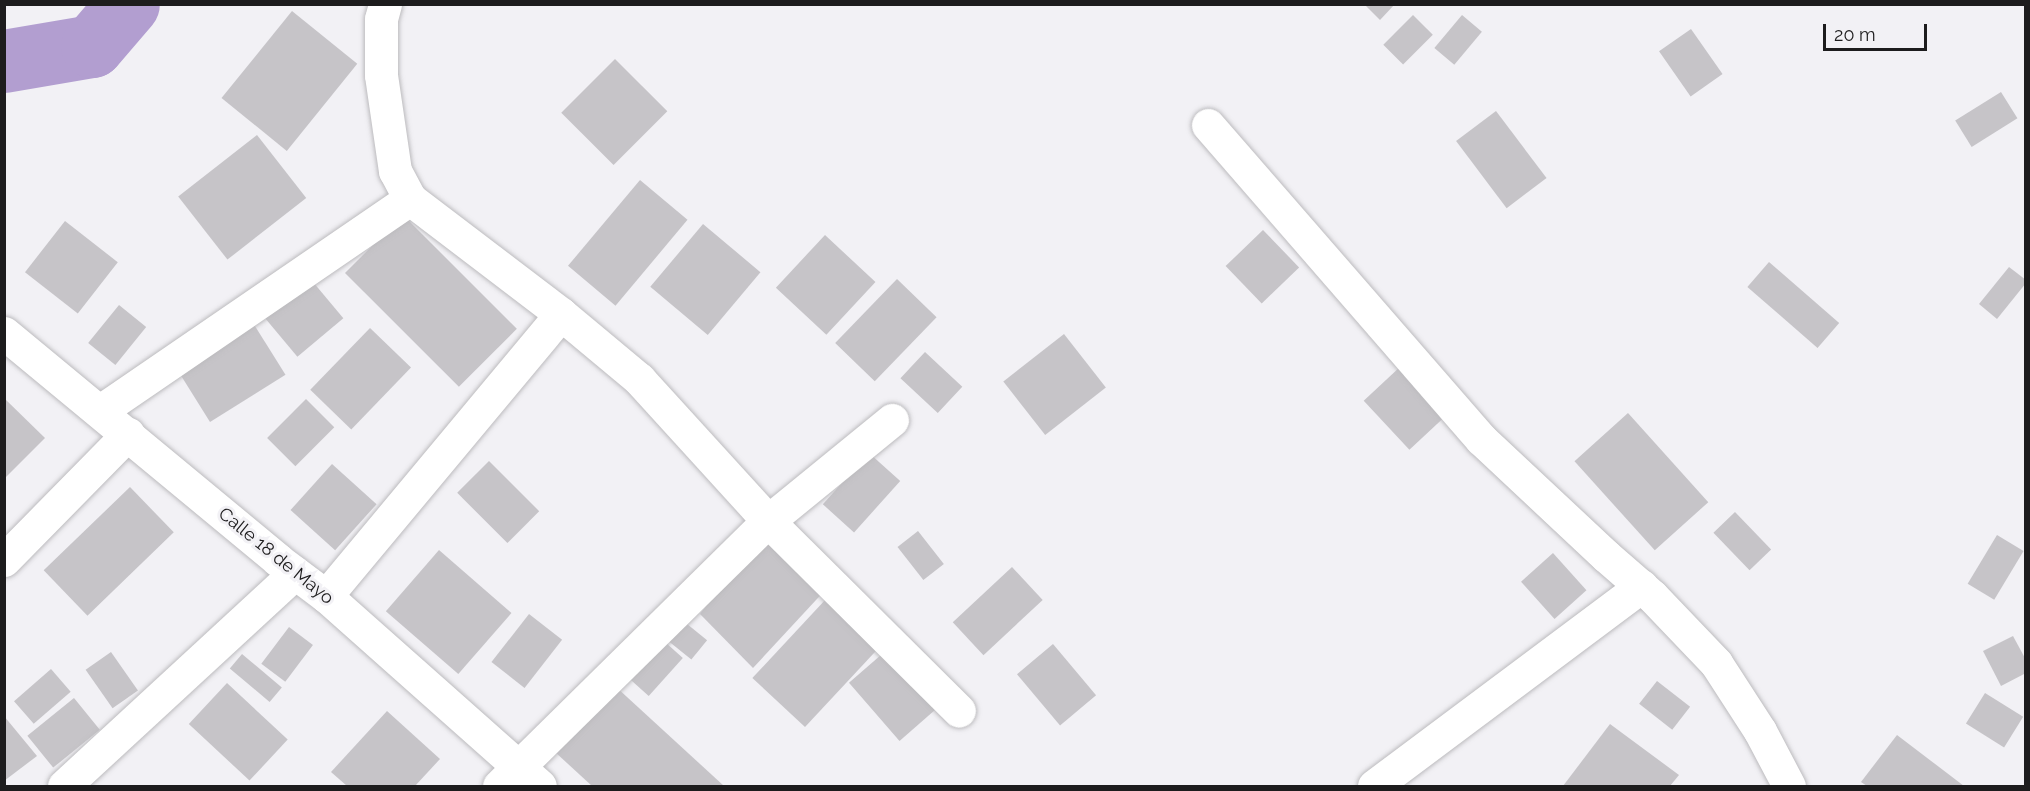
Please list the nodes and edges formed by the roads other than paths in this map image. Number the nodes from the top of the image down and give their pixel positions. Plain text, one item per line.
1 (385, 4) edge
2 (1208, 125) dead end
3 (411, 199) junction
4 (561, 314) junction
5 (4, 333) edge
6 (100, 411) junction
7 (892, 420) dead end
8 (128, 434) junction
9 (768, 521) junction
10 (4, 560) edge
11 (295, 573) junction
12 (1641, 586) junction
13 (326, 596) junction
14 (959, 711) dead end
15 (520, 781) edge
16 (64, 786) edge
17 (1374, 786) edge
18 (1789, 786) edge

1 - 3 street
2 - 12 street
3 - 4 street
3 - 6 street
4 - 9 street
4 - 13 street
5 - 6 street, Calle 18 de Mayo
6 - 8 street, Calle 18 de Mayo
7 - 9 street
8 - 10 street
8 - 11 street, Calle 18 de Mayo
9 - 14 street
9 - 15 street
11 - 13 street, Calle 18 de Mayo
11 - 16 street
12 - 17 street
12 - 18 street
13 - 15 street, Calle 18 de Mayo

